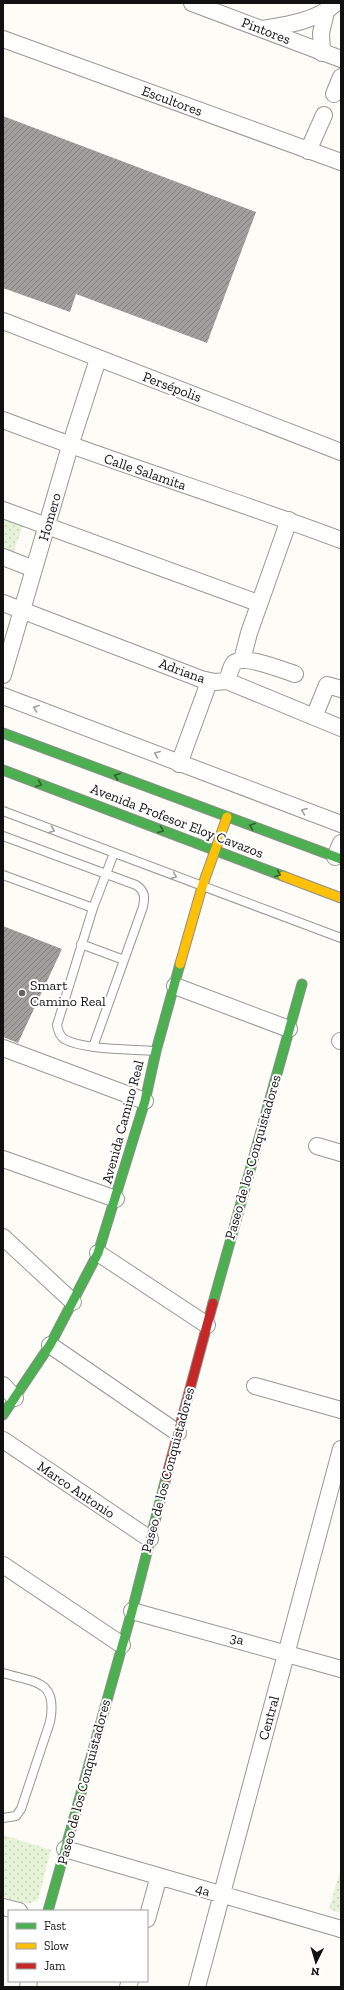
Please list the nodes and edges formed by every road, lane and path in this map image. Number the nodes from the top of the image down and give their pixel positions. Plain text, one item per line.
1 (192, 3) edge
2 (333, 6) edge
3 (262, 30) junction
4 (3, 39) edge
5 (322, 53) junction
6 (341, 59) edge
7 (341, 78) edge
8 (334, 94) dead end
9 (324, 114) dead end
10 (308, 151) junction
11 (341, 162) edge
12 (3, 321) edge
13 (98, 359) junction
14 (3, 420) edge
15 (70, 446) junction
16 (341, 452) edge
17 (3, 510) edge
18 (289, 520) junction
19 (47, 527) junction
20 (341, 540) edge
21 (3, 557) edge
22 (34, 569) junction
23 (3, 603) edge
24 (258, 603) junction
25 (22, 610) junction
26 (242, 660) junction
27 (294, 674) dead end
28 (3, 675) edge
29 (227, 681) junction
30 (209, 682) junction
31 (341, 689) edge
32 (3, 696) edge
33 (314, 717) junction
34 (341, 728) edge
35 (3, 733) edge
36 (179, 764) junction
37 (3, 770) edge
38 (3, 811) edge
39 (227, 817) junction
40 (341, 824) edge
41 (3, 836) edge
42 (215, 850) junction
43 (114, 853) junction
44 (339, 853) edge
45 (105, 874) junction
46 (3, 875) edge
47 (202, 887) junction
48 (341, 898) edge
49 (93, 908) junction
50 (341, 938) edge
51 (81, 944) junction
52 (124, 960) junction
53 (302, 984) dead end
54 (175, 986) junction
55 (289, 1029) junction
56 (93, 1047) junction
57 (3, 1048) edge
58 (156, 1051) junction
59 (145, 1101) junction
60 (317, 1146) dead end
61 (341, 1153) edge
62 (3, 1159) edge
63 (116, 1200) junction
64 (3, 1237) edge
65 (98, 1253) junction
66 (73, 1302) junction
67 (207, 1325) junction
68 (50, 1345) junction
69 (3, 1385) edge
70 (255, 1386) dead end
71 (15, 1398) junction
72 (341, 1410) edge
73 (3, 1415) edge
74 (178, 1432) junction
75 (3, 1440) edge
76 (341, 1449) edge
77 (150, 1539) junction
78 (3, 1565) edge
79 (132, 1611) junction
80 (122, 1645) junction
81 (287, 1653) junction
82 (341, 1669) edge
83 (3, 1673) edge
84 (3, 1818) edge
85 (65, 1849) junction
86 (159, 1876) junction
87 (222, 1896) junction
88 (3, 1907) edge
89 (15, 1910) edge
90 (48, 1910) edge
91 (148, 1915) edge
92 (341, 1929) edge
93 (197, 1987) edge

1 - 3 street, Pintores
2 - 3 street
2 - 5 street
3 - 5 street, Pintores
4 - 10 street, Escultores
5 - 6 street, Pintores
7 - 8 street
9 - 10 street
10 - 11 street, Escultores
12 - 13 street, Persépolis
13 - 15 street, Homero
13 - 16 street, Persépolis
14 - 15 street, Calle Salamita
15 - 18 street, Calle Salamita
15 - 19 street, Homero
17 - 19 street
18 - 20 street, Calle Salamita
18 - 24 street
19 - 22 street, Homero
19 - 24 street
21 - 22 street
22 - 25 street, Homero
23 - 25 street, Adriana
24 - 26 street
25 - 28 street, Homero
25 - 30 street, Adriana
26 - 27 street
26 - 29 street
29 - 30 street, Adriana
29 - 33 street, Adriana
30 - 36 street
31 - 33 street
36 -> 32 street
33 - 34 street, Adriana
39 -> 35 street, Avenida Profesor Eloy Cavazos
40 -> 36 street
37 -> 42 street, Avenida Profesor Eloy Cavazos
38 -> 43 lane
39 - 42 street, Avenida Camino Real
44 -> 39 street, Avenida Profesor Eloy Cavazos
41 - 45 lane
42 - 47 street, Avenida Camino Real
42 -> 48 street, Avenida Profesor Eloy Cavazos
43 - 45 lane
43 -> 47 lane
45 - 49 lane
45 - 52 lane
46 - 49 lane
47 - 50 lane
47 - 54 street, Avenida Camino Real
49 - 51 lane
51 - 52 lane
51 - 56 lane
52 - 56 lane
53 - 55 street, Paseo de los Conquistadores
54 - 55 street
54 - 58 street, Avenida Camino Real
55 - 67 street, Paseo de los Conquistadores
56 - 58 lane
57 - 59 street
58 - 59 street, Avenida Camino Real
59 - 63 street, Avenida Camino Real
60 - 61 street
62 - 63 street
63 - 65 street, Avenida Camino Real
64 - 66 street
65 - 66 street, Avenida Camino Real
65 - 67 street
66 - 68 street, Avenida Camino Real
67 - 74 street, Paseo de los Conquistadores
68 - 71 street, Avenida Camino Real
68 - 74 street
69 - 71 street
70 - 72 street
71 - 73 street, Avenida Camino Real
74 - 77 street, Paseo de los Conquistadores
75 - 77 street, Marco Antonio
76 - 81 street, Central
77 - 79 street, Paseo de los Conquistadores
78 - 80 street
79 - 80 street, Paseo de los Conquistadores
79 - 81 street, 3a
80 - 85 street, Paseo de los Conquistadores
81 - 82 street, 3a
81 - 87 street, Central
83 - 84 lane
85 - 86 street, 4a
85 - 90 street, Paseo de los Conquistadores
86 - 87 street, 4a
86 - 91 street
87 - 92 street, 4a
87 - 93 street, Central
88 - 89 street

